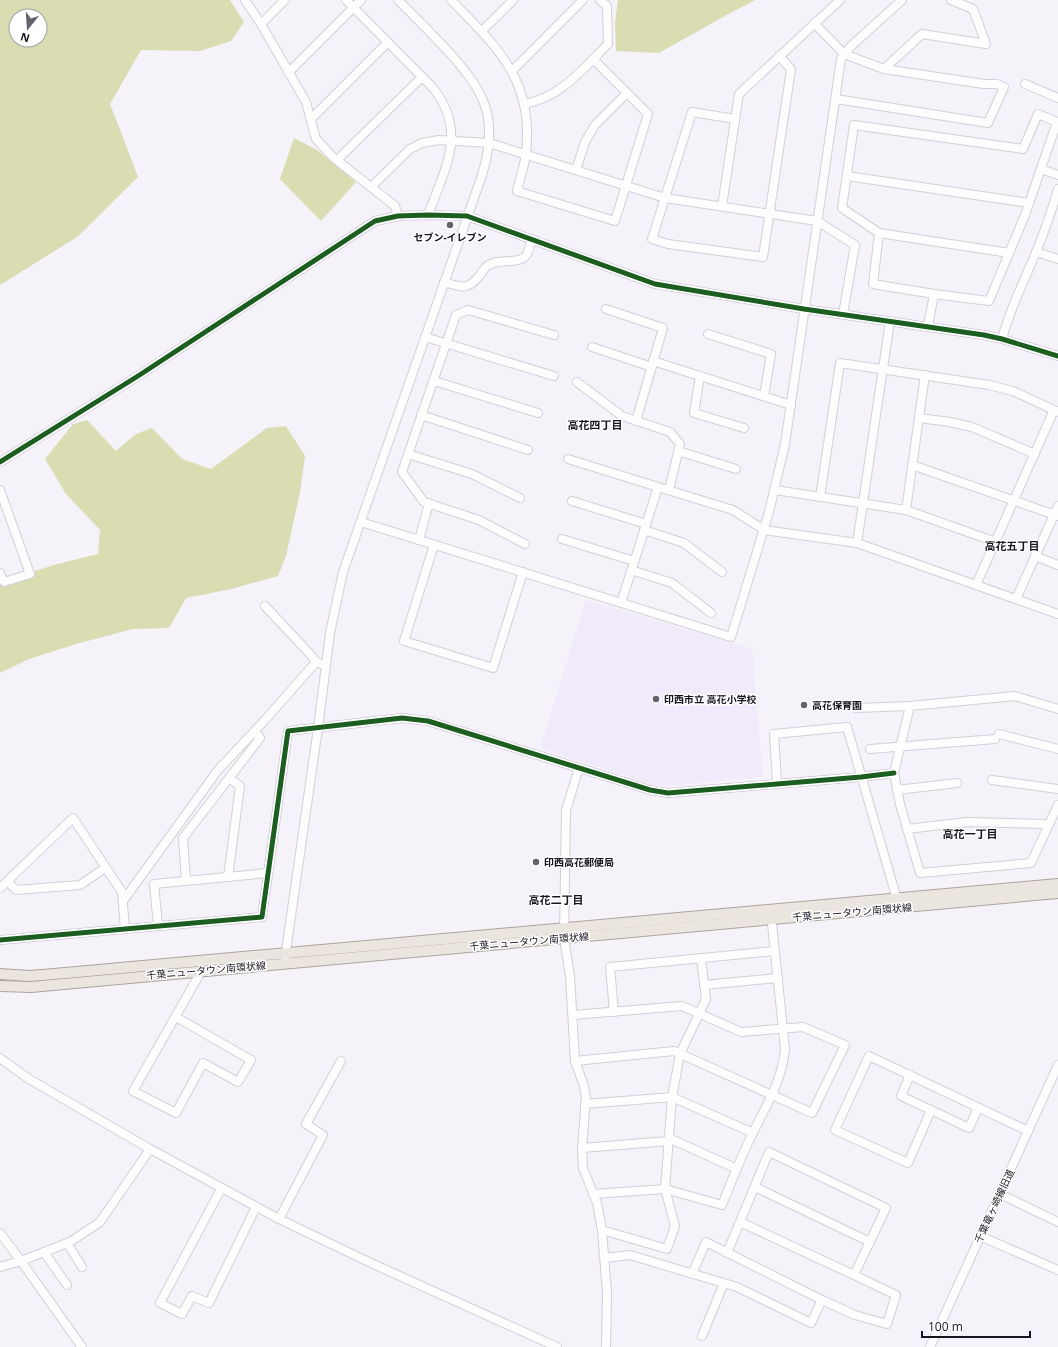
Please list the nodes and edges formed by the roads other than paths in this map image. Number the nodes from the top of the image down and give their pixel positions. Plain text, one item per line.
1 (245, 0) edge
2 (285, 0) edge
3 (346, 0) edge
4 (361, 0) edge
5 (398, 0) edge
6 (451, 0) edge
7 (513, 0) edge
8 (583, 0) edge
9 (600, 0) edge
10 (840, 0) edge
11 (902, 0) edge
12 (951, 0) edge
13 (354, 8) junction
14 (261, 24) junction
15 (814, 24) junction
16 (482, 31) junction
17 (388, 42) junction
18 (844, 54) junction
19 (778, 56) junction
20 (593, 59) junction
21 (884, 69) junction
22 (512, 71) junction
23 (288, 73) junction
24 (422, 77) junction
25 (1025, 84) dead end
26 (627, 93) junction
27 (1058, 98) edge
28 (836, 99) junction
29 (524, 104) junction
30 (311, 119) junction
31 (735, 119) junction
32 (452, 141) junction
33 (489, 143) junction
34 (526, 154) junction
35 (337, 160) junction
36 (1041, 169) junction
37 (576, 170) junction
38 (1058, 175) edge
39 (847, 176) junction
40 (626, 185) junction
41 (371, 187) junction
42 (1058, 189) edge
43 (665, 198) junction
44 (1029, 203) junction
45 (722, 206) junction
46 (769, 214) junction
47 (428, 215) junction
48 (398, 216) junction
49 (467, 216) junction
50 (817, 220) junction
51 (878, 233) junction
52 (532, 239) junction
53 (1036, 252) junction
54 (1009, 253) junction
55 (1058, 259) edge
56 (444, 282) junction
57 (934, 294) junction
58 (804, 309) junction
59 (606, 310) dead end
60 (843, 314) junction
61 (890, 320) junction
62 (928, 326) junction
63 (708, 334) dead end
64 (554, 336) dead end
65 (425, 337) junction
66 (1002, 339) junction
67 (446, 343) junction
68 (592, 348) dead end
69 (1058, 356) edge
70 (652, 364) junction
71 (883, 369) junction
72 (925, 375) junction
73 (554, 376) dead end
74 (700, 376) junction
75 (434, 380) junction
76 (577, 382) dead end
77 (764, 396) junction
78 (791, 405) junction
79 (1056, 411) edge
80 (538, 413) dead end
81 (421, 416) junction
82 (919, 418) junction
83 (636, 421) junction
84 (744, 428) dead end
85 (528, 450) dead end
86 (678, 451) junction
87 (408, 454) junction
88 (1035, 454) junction
89 (568, 459) dead end
90 (0, 462) edge
91 (912, 465) junction
92 (736, 469) dead end
93 (658, 487) junction
94 (0, 490) edge
95 (669, 490) junction
96 (775, 490) junction
97 (820, 497) junction
98 (520, 498) dead end
99 (1014, 500) junction
100 (572, 501) dead end
101 (429, 503) junction
102 (863, 503) junction
103 (1058, 506) edge
104 (906, 510) junction
105 (1056, 515) edge
106 (360, 522) junction
107 (645, 527) junction
108 (764, 530) junction
109 (562, 539) dead end
110 (419, 540) junction
111 (996, 542) junction
112 (857, 543) junction
113 (525, 544) dead end
114 (434, 545) junction
115 (1035, 556) junction
116 (634, 561) junction
117 (1058, 565) edge
118 (631, 570) junction
119 (523, 572) junction
120 (722, 572) dead end
121 (0, 573) edge
122 (976, 585) junction
123 (1016, 599) junction
124 (621, 603) junction
125 (265, 606) dead end
126 (711, 613) dead end
127 (1058, 614) edge
128 (316, 662) junction
129 (325, 666) junction
130 (910, 706) junction
131 (856, 708) dead end
132 (1058, 709) edge
133 (318, 728) junction
134 (254, 731) junction
135 (900, 747) junction
136 (870, 748) dead end
137 (1058, 749) edge
138 (579, 768) junction
139 (894, 772) junction
140 (861, 777) junction
141 (230, 778) junction
142 (992, 780) dead end
143 (777, 783) junction
144 (957, 784) dead end
145 (1058, 789) edge
146 (897, 790) junction
147 (1057, 809) edge
148 (1049, 824) junction
149 (907, 829) junction
150 (105, 868) junction
151 (268, 873) junction
152 (228, 877) junction
153 (186, 880) junction
154 (7, 881) junction
155 (1058, 884) edge
156 (0, 888) edge
157 (1058, 893) edge
158 (123, 901) junction
159 (898, 903) junction
160 (771, 914) junction
161 (158, 926) junction
162 (125, 929) junction
163 (564, 933) junction
164 (0, 940) edge
165 (775, 951) junction
166 (285, 958) junction
167 (702, 958) junction
168 (202, 970) junction
169 (0, 974) edge
170 (778, 978) junction
171 (704, 985) junction
172 (0, 986) edge
173 (614, 1012) junction
174 (699, 1013) junction
175 (573, 1015) junction
176 (176, 1017) junction
177 (783, 1028) junction
178 (680, 1054) junction
179 (0, 1058) edge
180 (575, 1060) junction
181 (341, 1061) dead end
182 (1058, 1065) edge
183 (910, 1075) junction
184 (771, 1095) junction
185 (672, 1097) junction
186 (585, 1104) junction
187 (978, 1108) junction
188 (931, 1110) junction
189 (1028, 1131) junction
190 (753, 1132) junction
191 (669, 1139) junction
192 (582, 1148) junction
193 (150, 1149) junction
194 (737, 1168) junction
195 (755, 1187) junction
196 (221, 1188) junction
197 (665, 1189) junction
198 (594, 1194) junction
199 (1000, 1194) junction
200 (256, 1207) junction
201 (279, 1219) junction
202 (740, 1222) junction
203 (1058, 1222) edge
204 (602, 1230) junction
205 (0, 1233) edge
206 (980, 1236) junction
207 (870, 1242) junction
208 (67, 1243) junction
209 (44, 1252) junction
210 (727, 1253) junction
211 (605, 1258) junction
212 (21, 1261) junction
213 (0, 1267) edge
214 (82, 1267) dead end
215 (1058, 1270) edge
216 (692, 1274) junction
217 (854, 1275) junction
218 (724, 1283) junction
219 (67, 1285) dead end
220 (822, 1300) junction
221 (702, 1336) dead end
222 (82, 1347) edge
223 (557, 1347) edge
224 (606, 1347) edge
225 (930, 1347) edge

1 - 14 street
2 - 14 street
3 - 13 street
4 - 13 street
5 - 33 street
6 - 16 street
7 - 16 street
8 - 22 street
9 - 20 street
10 - 15 street
11 - 18 street
12 - 21 street
13 - 17 street
13 - 23 street
14 - 23 street
15 - 18 street
15 - 19 street
16 - 22 street
17 - 24 street
17 - 30 street
18 - 21 street
18 - 28 street
19 - 31 street
19 - 46 street
20 - 26 street
20 - 29 street
21 - 28 street
22 - 29 street
23 - 30 street
24 - 32 street
24 - 35 street
25 - 27 street
26 - 37 street
26 - 40 street
28 - 50 street
29 - 34 street
30 - 35 street
31 - 43 street
31 - 45 street
32 - 33 street
32 - 41 street
32 - 47 street
33 - 34 street
33 - 49 street
34 - 37 street
34 - 40 street
35 - 41 street
36 - 38 street
36 - 39 street
36 - 44 street
37 - 40 street
39 - 44 street
39 - 51 street
40 - 43 street
41 - 48 street
42 - 53 street
43 - 45 street
43 - 46 street
44 - 54 street
45 - 46 street
46 - 50 street
47 - 48 street
47 - 49 street
48 - 90 street
49 - 52 street
49 - 56 street
50 - 58 street
50 - 60 street
51 - 54 street
51 - 57 street
52 - 56 street
52 - 58 street
53 - 55 street
53 - 66 street
54 - 57 street
56 - 65 street
57 - 62 street
58 - 60 street
58 - 78 street
59 - 70 street
60 - 61 street
61 - 62 street
61 - 71 street
62 - 66 street
63 - 77 street
64 - 67 street
65 - 67 street
65 - 106 street
66 - 69 street
67 - 73 street
67 - 75 street
68 - 70 street
70 - 74 street
70 - 83 street
71 - 72 street
71 - 97 street
71 - 102 street
72 - 79 street
72 - 82 street
74 - 77 street
74 - 84 street
75 - 80 street
75 - 81 street
76 - 83 street
77 - 78 street
78 - 96 street
79 - 88 street
81 - 85 street
81 - 87 street
82 - 88 street
82 - 91 street
83 - 86 street
86 - 92 street
86 - 95 street
87 - 98 street
87 - 101 street
88 - 99 street
89 - 93 street
91 - 99 street
91 - 104 street
93 - 95 street
93 - 107 street
94 - 121 street
95 - 108 street
96 - 97 street
96 - 108 street
97 - 102 street
99 - 105 street
99 - 111 street
100 - 107 street
101 - 110 street
101 - 113 street
102 - 104 street
102 - 112 street
103 - 105 street
104 - 111 street
105 - 115 street
106 - 110 street
106 - 129 street
107 - 116 street
107 - 120 street
108 - 112 street
108 - 124 street
109 - 116 street
110 - 114 street
111 - 122 street
112 - 122 street
114 - 119 street
114 - 119 street
115 - 117 street
115 - 123 street
116 - 118 street
118 - 124 street
118 - 126 street
119 - 124 street
122 - 123 street
123 - 127 street
125 - 128 street
128 - 129 street
128 - 134 street
129 - 133 street
130 - 131 street
130 - 132 street
130 - 135 street
133 - 138 street
133 - 151 street
133 - 166 street
134 - 141 street
134 - 158 street
135 - 136 street
135 - 137 street
135 - 139 street
138 - 143 street
138 - 163 street
139 - 140 street
139 - 146 street
140 - 143 street
140 - 143 street
140 - 159 street
141 - 152 street
141 - 153 street
142 - 145 street
144 - 146 street
146 - 149 street
147 - 148 street
148 - 149 street
148 - 149 street
150 - 154 street
150 - 154 street
150 - 158 street
151 - 152 street
151 - 161 street
152 - 153 street
153 - 161 street
154 - 156 street
155 - 159 main road, 千葉ニュータウン南環状線
157 - 159 main road, 千葉ニュータウン南環状線
158 - 162 street
159 - 160 main road, 千葉ニュータウン南環状線
160 - 163 main road, 千葉ニュータウン南環状線
160 - 165 street
161 - 162 street
162 - 164 street
163 - 166 main road, 千葉ニュータウン南環状線
163 - 175 street
165 - 167 street
165 - 170 street
166 - 168 main road, 千葉ニュータウン南環状線
166 - 169 main road, 千葉ニュータウン南環状線
167 - 171 street
167 - 173 street
168 - 172 main road, 千葉ニュータウン南環状線
168 - 176 street
170 - 171 street
170 - 177 street
171 - 174 street
173 - 174 street
173 - 175 street
174 - 177 street
174 - 178 street
175 - 180 street
176 - 176 street
177 - 184 street
177 - 184 street
178 - 180 street
178 - 184 street
178 - 185 street
179 - 193 street
180 - 186 street
181 - 201 street
182 - 189 street, 千葉竜ヶ崎線旧道
183 - 187 street
183 - 188 street
183 - 188 street
184 - 190 street
185 - 186 street
185 - 190 street
185 - 191 street
186 - 192 street
187 - 188 street
187 - 189 street
189 - 199 street, 千葉竜ヶ崎線旧道
190 - 194 street
191 - 192 street
191 - 194 street
191 - 197 street
192 - 198 street
193 - 196 street
193 - 208 street
194 - 197 street
195 - 202 street
195 - 207 street
195 - 207 street
196 - 200 street
196 - 200 street
197 - 198 street
197 - 204 street
198 - 204 street
199 - 203 street
199 - 206 street, 千葉竜ヶ崎線旧道
200 - 201 street
201 - 223 street
202 - 210 street
202 - 217 street
204 - 211 street
205 - 212 street
206 - 215 street
206 - 225 street, 千葉竜ヶ崎線旧道
207 - 217 street
208 - 209 street
208 - 214 street
209 - 212 street
209 - 219 street
210 - 216 street
210 - 220 street
211 - 216 street
211 - 224 street
212 - 213 street
212 - 222 street
216 - 218 street
217 - 220 street
218 - 220 street
218 - 221 street

